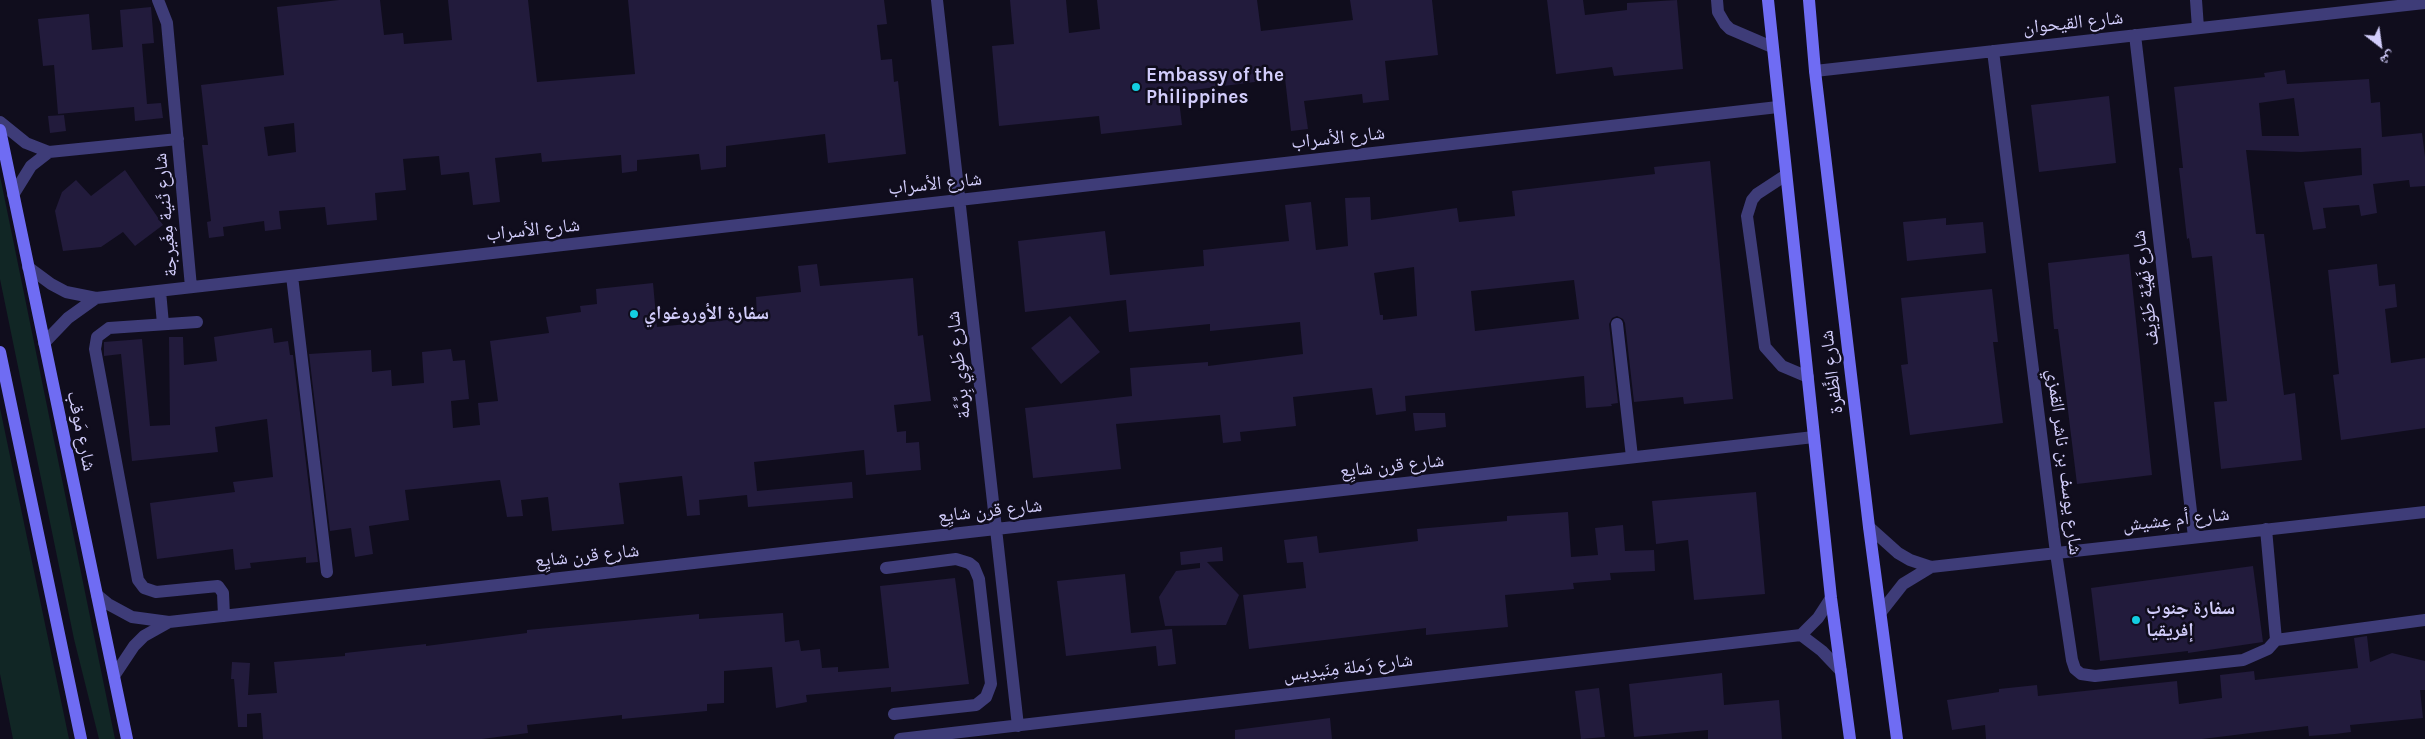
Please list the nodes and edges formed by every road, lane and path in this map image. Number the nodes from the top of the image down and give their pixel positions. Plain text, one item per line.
1 (158, 0) edge
2 (937, 0) edge
3 (1717, 0) edge
4 (1809, 0) edge
5 (2196, 0) edge
6 (1769, 1) edge
7 (2425, 3) edge
8 (2198, 28) junction
9 (2135, 35) junction
10 (1772, 47) junction
11 (1993, 51) junction
12 (1815, 71) junction
13 (1778, 107) junction
14 (0, 122) edge
15 (0, 130) edge
16 (178, 139) junction
17 (49, 152) junction
18 (1786, 175) junction
19 (13, 195) junction
20 (960, 200) junction
21 (28, 266) junction
22 (292, 276) junction
23 (191, 287) junction
24 (160, 291) junction
25 (96, 298) junction
26 (197, 322) dead end
27 (163, 324) junction
28 (1617, 324) dead end
29 (44, 343) junction
30 (0, 352) edge
31 (1808, 377) junction
32 (1814, 437) junction
33 (1632, 458) junction
34 (2425, 512) edge
35 (1869, 527) junction
36 (996, 529) junction
37 (2266, 529) junction
38 (2194, 537) junction
39 (2056, 553) junction
40 (1931, 567) junction
41 (886, 568) dead end
42 (327, 572) dead end
43 (97, 595) junction
44 (1832, 598) junction
45 (1881, 612) junction
46 (224, 616) junction
47 (2425, 620) edge
48 (169, 622) junction
49 (1008, 630) junction
50 (985, 632) junction
51 (1801, 635) junction
52 (2276, 640) junction
53 (1841, 671) junction
54 (114, 676) junction
55 (894, 714) dead end
56 (1018, 726) junction
57 (1850, 736) edge
58 (81, 739) edge
59 (127, 739) edge
60 (900, 739) edge
61 (1897, 739) edge

1 - 16 street, شارع ثَنية مِغَيرجة
2 - 20 street, شارع طَوِي بِرِّمَّة
3 - 10 street
4 - 12 main road, شارع الظَّفرة
5 - 8 street
6 - 10 main road, شارع الظَّفرة
7 - 8 street, شارع القيحوان
8 - 9 street, شارع القيحوان
9 - 11 street, شارع القيحوان
9 - 38 street, شارع نَهيَّة طَوَيف
10 - 13 main road, شارع الظَّفرة
11 - 12 street, شارع القيحوان
11 - 39 street, شارع يوسف بن ناشر القمزي
12 - 35 main road, شارع الظَّفرة
13 - 18 main road, شارع الظَّفرة
13 - 20 street, شارع الأسراب
14 - 17 street, شارع ثَنية مِغَيرجة
15 - 19 main road, شارع مَوقب
16 - 17 street, شارع ثَنية مِغَيرجة
16 - 23 street, شارع ثَنية مِغَيرجة
17 - 19 street
18 - 31 main road, شارع الظَّفرة
18 - 31 street
19 - 21 main road, شارع مَوقب
20 - 22 street, شارع الأسراب
20 - 36 street, شارع طَوِي بِرِّمَّة
21 - 25 street, شارع الأسراب
21 - 29 main road, شارع مَوقب
22 - 23 street, شارع الأسراب
22 - 42 street
23 - 24 street, شارع الأسراب
24 - 25 street, شارع الأسراب
24 - 27 street
25 - 29 street, شارع الأسراب
26 - 27 street
27 - 46 street
28 - 33 street
29 - 43 main road, شارع مَوقب
30 - 58 main road
31 - 32 main road, شارع الظَّفرة
32 - 33 street, شارع قرن شايِع
32 - 44 main road, شارع الظَّفرة
33 - 36 street, شارع قرن شايِع
34 - 37 street, شارع أم عِشيش
35 - 40 street, شارع أم عِشيش
35 - 45 main road, شارع الظَّفرة
36 - 46 street, شارع قرن شايِع
36 - 49 street, شارع طَوِي بِرِّمَّة
37 - 38 street, شارع أم عِشيش
37 - 52 street
38 - 39 street, شارع أم عِشيش
39 - 40 street, شارع أم عِشيش
39 - 52 street, شارع يوسف بن ناشر القمزي
40 - 45 street, شارع أم عِشيش
41 - 50 street
43 - 48 street, شارع قرن شايِع
43 - 54 main road, شارع مَوقب
44 - 51 street
44 - 53 main road, شارع الظَّفرة
45 - 61 main road, شارع الظَّفرة
46 - 48 street, شارع قرن شايِع
47 - 52 street
48 - 54 street, شارع قرن شايِع
49 - 50 street
49 - 56 street, شارع طَوِي بِرِّمَّة
50 - 55 street
51 - 53 street
51 - 56 street, شارع رَملة مِنَيدِيس
53 - 57 main road, شارع الظَّفرة
54 - 59 main road, شارع مَوقب
56 - 60 street, شارع رَملة مِنَيدِيس

